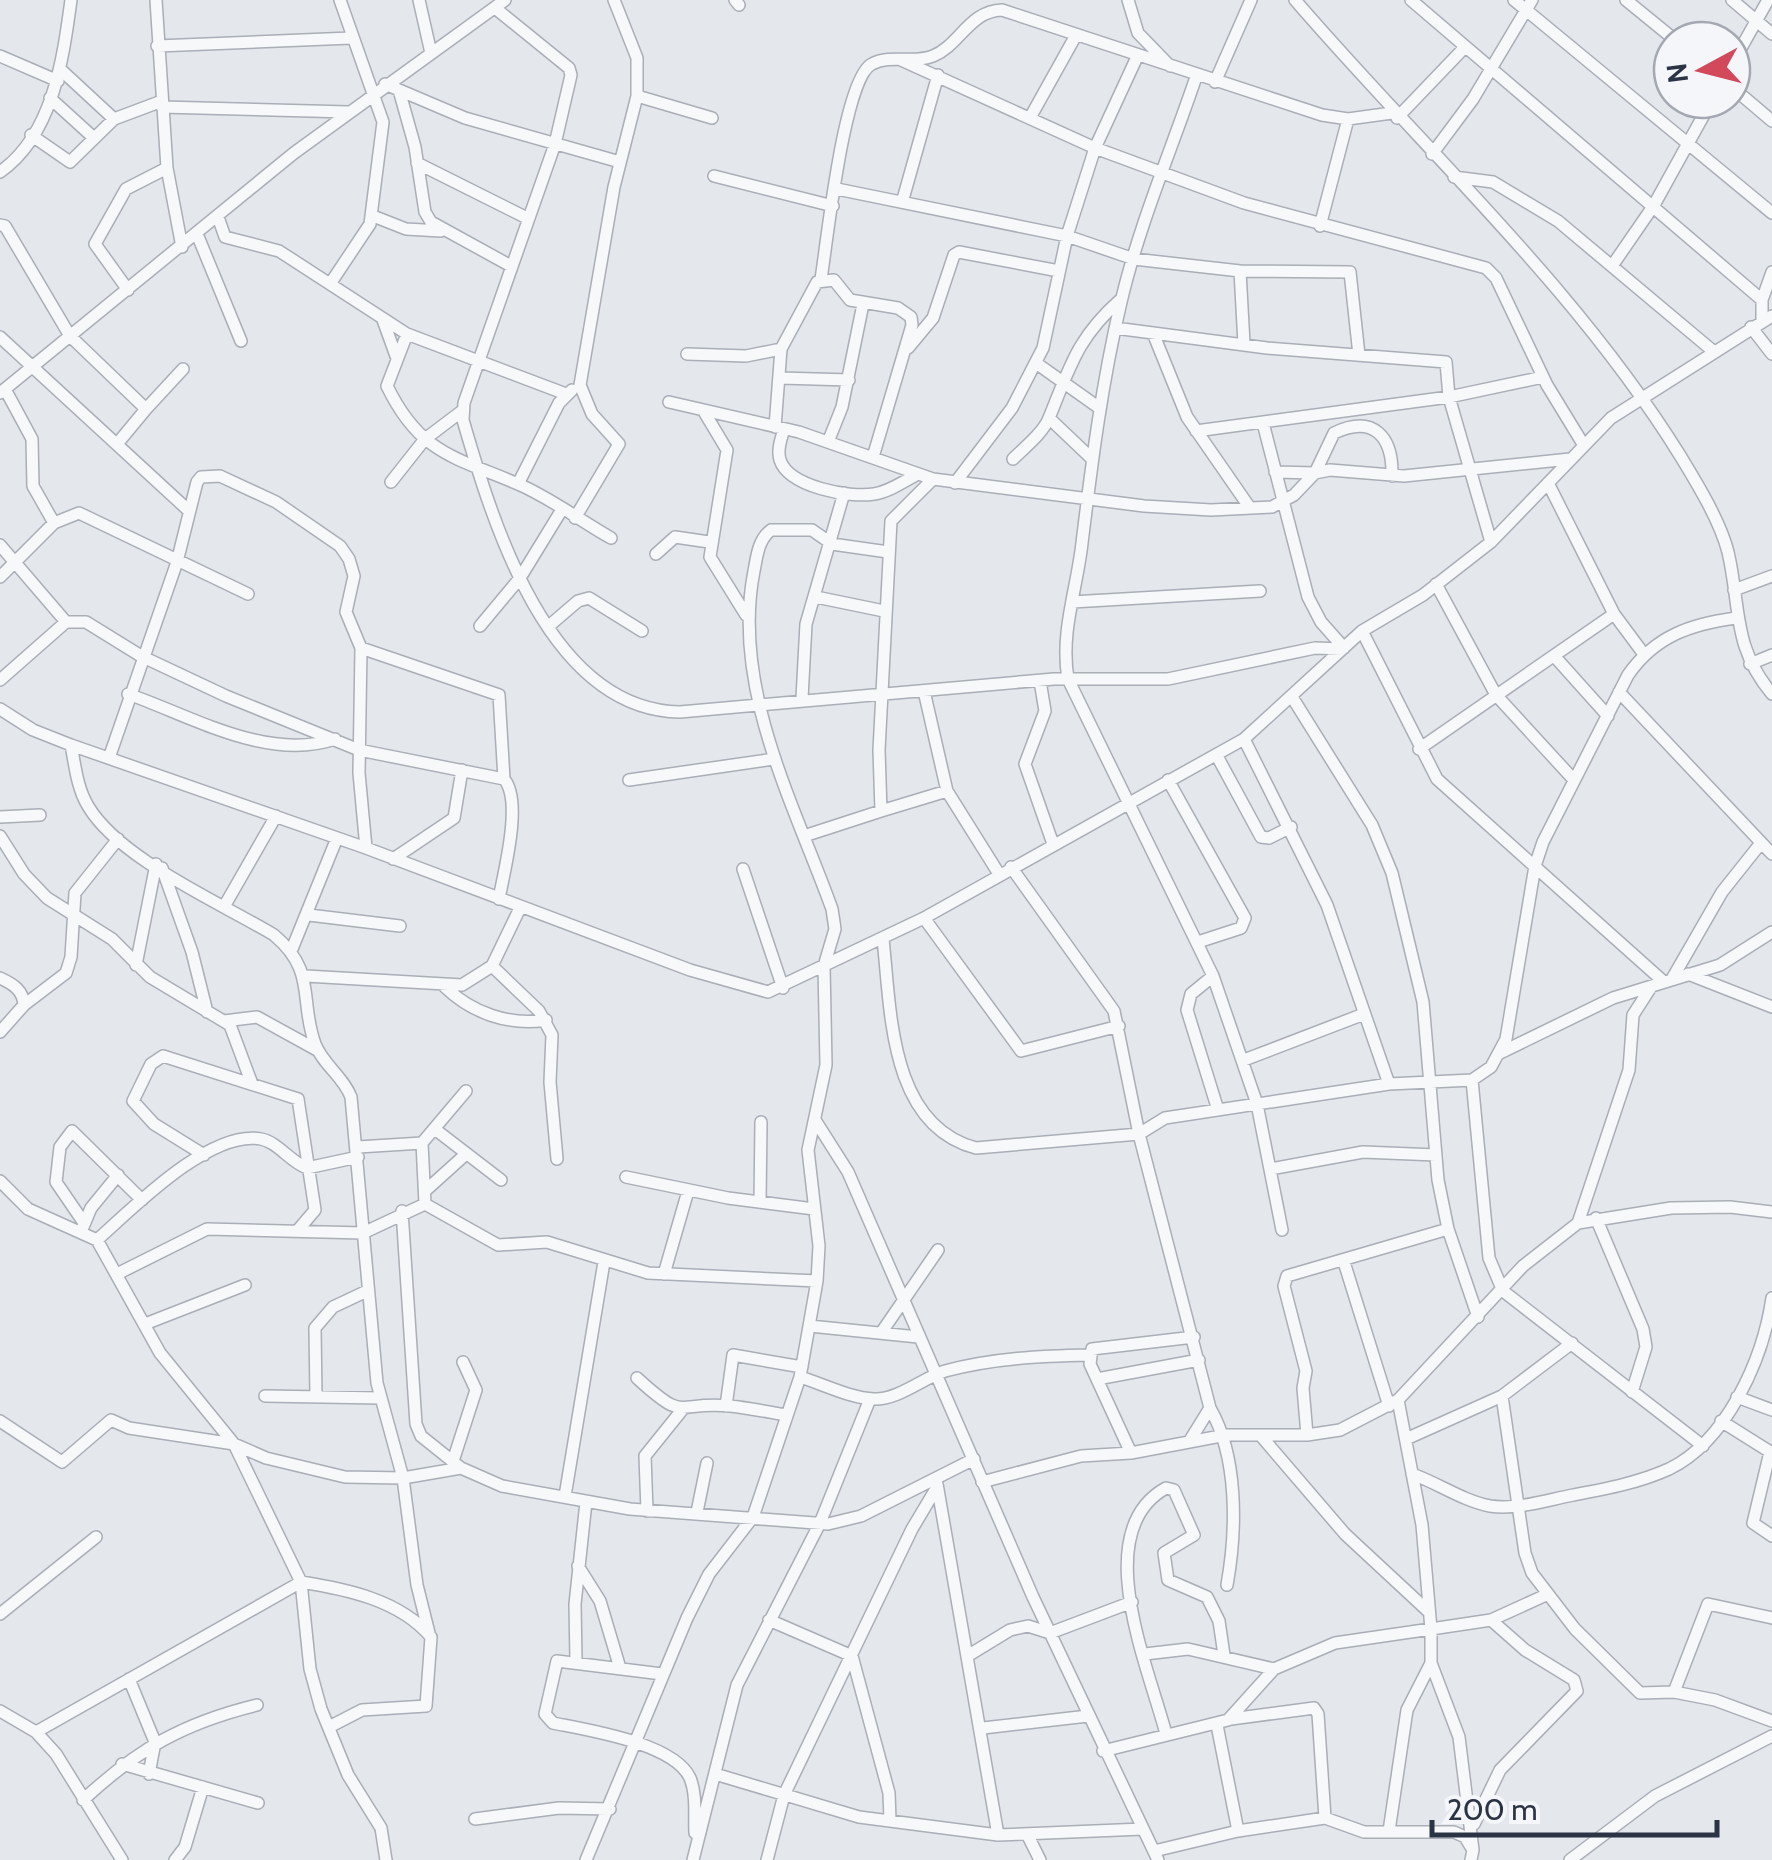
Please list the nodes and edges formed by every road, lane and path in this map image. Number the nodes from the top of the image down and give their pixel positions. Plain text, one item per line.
1 (71, 0) edge
2 (156, 0) edge
3 (340, 0) edge
4 (419, 0) edge
5 (614, 0) edge
6 (1128, 0) edge
7 (1252, 0) edge
8 (1294, 0) edge
9 (1410, 0) edge
10 (1514, 0) edge
11 (1626, 0) edge
12 (1732, 0) edge
13 (1768, 0) edge
14 (503, 2) edge
15 (1004, 5) edge
16 (1529, 5) edge
17 (1755, 20) junction
18 (1652, 21) edge
19 (1752, 26) edge
20 (1772, 34) edge
21 (1075, 37) junction
22 (351, 38) junction
23 (157, 46) junction
24 (1464, 47) junction
25 (431, 53) junction
26 (0, 56) edge
27 (1137, 57) junction
28 (900, 60) junction
29 (1172, 68) junction
30 (1490, 70) junction
31 (59, 75) junction
32 (938, 75) junction
33 (1196, 77) junction
34 (1215, 82) junction
35 (386, 84) junction
36 (399, 90) junction
37 (373, 94) junction
38 (637, 96) junction
39 (50, 98) junction
40 (162, 104) junction
41 (1752, 104) edge
42 (348, 112) junction
43 (1394, 115) junction
44 (1032, 116) junction
45 (712, 118) dead end
46 (114, 119) junction
47 (1348, 119) junction
48 (1701, 120) edge
49 (1772, 121) edge
50 (31, 135) junction
51 (94, 138) junction
52 (556, 144) junction
53 (1686, 146) junction
54 (1094, 148) junction
55 (1432, 154) junction
56 (620, 162) junction
57 (417, 163) junction
58 (167, 168) junction
59 (0, 172) edge
60 (1160, 173) junction
61 (714, 176) dead end
62 (1454, 177) junction
63 (837, 188) junction
64 (903, 199) junction
65 (1654, 205) junction
66 (833, 206) junction
67 (1772, 213) edge
68 (373, 216) junction
69 (218, 217) junction
70 (526, 218) junction
71 (0, 225) edge
72 (1320, 226) junction
73 (441, 231) junction
74 (197, 234) junction
75 (1068, 236) junction
76 (182, 247) junction
77 (1134, 259) junction
78 (511, 266) junction
79 (1612, 266) junction
80 (1060, 271) junction
81 (1240, 271) junction
82 (1772, 272) edge
83 (820, 279) junction
84 (330, 284) junction
85 (128, 290) junction
86 (1122, 298) junction
87 (1762, 300) junction
88 (863, 304) junction
89 (383, 320) junction
90 (1762, 322) edge
91 (1116, 328) junction
92 (1152, 333) junction
93 (407, 334) junction
94 (70, 336) junction
95 (0, 337) edge
96 (240, 341) dead end
97 (1244, 344) junction
98 (781, 350) junction
99 (905, 351) junction
100 (1713, 351) junction
101 (686, 354) dead end
102 (1772, 354) edge
103 (1359, 355) junction
104 (396, 356) junction
105 (481, 360) junction
106 (1036, 363) junction
107 (30, 369) junction
108 (183, 369) dead end
109 (1543, 376) junction
110 (782, 378) junction
111 (1062, 379) junction
112 (849, 380) junction
113 (580, 385) junction
114 (2, 391) edge
115 (566, 394) junction
116 (1640, 396) junction
117 (1449, 397) junction
118 (669, 402) dead end
119 (1098, 407) junction
120 (146, 409) junction
121 (703, 410) junction
122 (462, 411) junction
123 (1049, 418) junction
124 (1263, 422) junction
125 (779, 428) junction
126 (1196, 431) junction
127 (425, 439) junction
128 (828, 442) junction
129 (117, 444) junction
130 (1583, 444) junction
131 (872, 457) junction
132 (1090, 457) junction
133 (1570, 458) junction
134 (1013, 460) dead end
135 (1467, 468) junction
136 (478, 471) junction
137 (1275, 472) junction
138 (1315, 473) junction
139 (918, 474) junction
140 (1225, 476) junction
141 (1392, 476) junction
142 (933, 480) junction
143 (391, 482) dead end
144 (955, 483) junction
145 (1548, 483) junction
146 (518, 484) junction
147 (844, 493) junction
148 (1086, 497) junction
149 (1285, 501) junction
150 (1250, 508) junction
151 (1226, 509) junction
152 (188, 510) junction
153 (561, 511) junction
154 (575, 518) junction
155 (54, 523) junction
156 (611, 538) dead end
157 (709, 542) junction
158 (1491, 542) junction
159 (832, 544) junction
160 (0, 545) edge
161 (888, 552) junction
162 (656, 554) dead end
163 (177, 562) junction
164 (14, 564) junction
165 (1772, 576) edge
166 (0, 577) edge
167 (520, 578) junction
168 (1436, 584) junction
169 (1734, 590) junction
170 (1260, 591) dead end
171 (248, 594) dead end
172 (816, 597) junction
173 (1072, 602) junction
174 (884, 611) junction
175 (1614, 614) junction
176 (1736, 618) junction
177 (748, 619) junction
178 (66, 622) junction
179 (550, 624) junction
180 (480, 626) dead end
181 (1325, 628) junction
182 (642, 631) dead end
183 (1362, 631) junction
184 (361, 648) junction
185 (1315, 648) junction
186 (1343, 648) junction
187 (1643, 654) junction
188 (1772, 655) edge
189 (141, 656) junction
190 (1556, 658) junction
191 (1750, 664) junction
192 (1068, 679) junction
193 (0, 680) edge
194 (1040, 680) junction
195 (924, 691) junction
196 (1619, 692) junction
197 (128, 694) junction
198 (1772, 694) edge
199 (884, 695) junction
200 (1496, 695) junction
201 (1292, 696) junction
202 (802, 698) junction
203 (761, 701) junction
204 (2, 714) edge
205 (1608, 716) junction
206 (334, 738) junction
207 (1244, 739) junction
208 (71, 745) junction
209 (1418, 749) junction
210 (359, 750) junction
211 (1217, 756) junction
212 (108, 758) junction
213 (774, 759) junction
214 (462, 770) junction
215 (504, 778) junction
216 (629, 780) dead end
217 (1168, 780) junction
218 (1574, 780) junction
219 (947, 791) junction
220 (1128, 803) junction
221 (881, 810) junction
222 (40, 815) dead end
223 (276, 816) junction
224 (0, 817) edge
225 (1291, 827) junction
226 (0, 836) edge
227 (804, 836) junction
228 (337, 838) junction
229 (118, 839) junction
230 (1761, 843) junction
231 (1052, 844) junction
232 (366, 848) junction
233 (1772, 854) edge
234 (393, 859) junction
235 (159, 866) junction
236 (1535, 866) junction
237 (744, 869) dead end
238 (1005, 870) junction
239 (498, 900) junction
240 (225, 905) junction
241 (520, 908) junction
242 (309, 915) junction
243 (72, 916) junction
244 (924, 918) junction
245 (400, 926) dead end
246 (1772, 932) edge
247 (884, 939) junction
248 (1198, 942) junction
249 (292, 950) junction
250 (136, 965) junction
251 (492, 966) junction
252 (824, 966) junction
253 (1687, 974) junction
254 (306, 976) junction
255 (1213, 976) junction
256 (0, 978) edge
257 (1662, 982) junction
258 (445, 987) junction
259 (782, 988) junction
260 (24, 1005) junction
261 (1772, 1008) edge
262 (207, 1012) junction
263 (1364, 1014) junction
264 (546, 1020) junction
265 (224, 1021) junction
266 (1119, 1026) junction
267 (0, 1032) edge
268 (317, 1050) junction
269 (1500, 1052) junction
270 (1244, 1060) junction
271 (1472, 1080) junction
272 (252, 1084) junction
273 (1388, 1084) junction
274 (1431, 1085) junction
275 (466, 1092) dead end
276 (1256, 1104) junction
277 (1218, 1110) junction
278 (815, 1120) junction
279 (762, 1122) dead end
280 (436, 1130) junction
281 (1140, 1134) junction
282 (422, 1144) junction
283 (358, 1152) junction
284 (466, 1154) junction
285 (204, 1155) junction
286 (1436, 1155) junction
287 (557, 1160) dead end
288 (307, 1168) junction
289 (1270, 1169) junction
290 (118, 1175) junction
291 (626, 1177) dead end
292 (501, 1180) dead end
293 (0, 1181) edge
294 (688, 1191) junction
295 (425, 1197) junction
296 (142, 1200) junction
297 (760, 1202) junction
298 (814, 1208) junction
299 (402, 1211) junction
300 (1772, 1212) edge
301 (1596, 1218) junction
302 (1578, 1224) junction
303 (83, 1227) junction
304 (1448, 1229) junction
305 (298, 1230) junction
306 (1282, 1230) dead end
307 (363, 1233) junction
308 (96, 1240) junction
309 (938, 1250) dead end
310 (604, 1262) junction
311 (1344, 1262) junction
312 (117, 1274) junction
313 (664, 1274) junction
314 (817, 1281) junction
315 (245, 1285) dead end
316 (367, 1291) junction
317 (1503, 1291) junction
318 (1772, 1298) edge
319 (902, 1302) junction
320 (1478, 1317) junction
321 (145, 1324) junction
322 (810, 1326) junction
323 (881, 1333) junction
324 (918, 1337) junction
325 (1194, 1337) junction
326 (1572, 1344) junction
327 (1766, 1346) edge
328 (1090, 1355) junction
329 (1199, 1360) junction
330 (463, 1362) dead end
331 (801, 1372) junction
332 (935, 1374) junction
333 (637, 1378) dead end
334 (1097, 1379) junction
335 (1632, 1392) junction
336 (266, 1396) dead end
337 (1502, 1396) junction
338 (316, 1397) junction
339 (1737, 1397) junction
340 (380, 1398) junction
341 (870, 1398) junction
342 (1394, 1403) junction
343 (726, 1406) junction
344 (1210, 1408) junction
345 (682, 1410) junction
346 (1772, 1410) edge
347 (786, 1415) junction
348 (1721, 1420) junction
349 (0, 1421) edge
350 (1226, 1435) junction
351 (1307, 1435) junction
352 (1261, 1436) junction
353 (1406, 1439) junction
354 (1190, 1442) junction
355 (234, 1444) junction
356 (1703, 1446) junction
357 (1771, 1452) edge
358 (1130, 1453) junction
359 (974, 1459) junction
360 (707, 1463) dead end
361 (457, 1464) junction
362 (1412, 1474) junction
363 (403, 1478) junction
364 (936, 1482) junction
365 (982, 1482) junction
366 (565, 1496) junction
367 (586, 1502) junction
368 (1520, 1505) junction
369 (647, 1510) junction
370 (697, 1512) junction
371 (753, 1517) junction
372 (820, 1523) junction
373 (1772, 1536) edge
374 (96, 1537) dead end
375 (578, 1566) junction
376 (301, 1582) junction
377 (1227, 1584) dead end
378 (1546, 1594) junction
379 (1132, 1602) junction
380 (1429, 1612) junction
381 (0, 1614) edge
382 (1772, 1618) edge
383 (770, 1620) junction
384 (1491, 1620) junction
385 (1431, 1629) junction
386 (1050, 1632) junction
387 (429, 1633) junction
388 (1145, 1654) junction
389 (969, 1655) junction
390 (1224, 1655) junction
391 (852, 1656) junction
392 (576, 1661) junction
393 (1431, 1663) junction
394 (620, 1668) junction
395 (1274, 1669) junction
396 (662, 1674) junction
397 (129, 1679) junction
398 (1674, 1692) junction
399 (257, 1706) dead end
400 (0, 1711) edge
401 (1088, 1716) junction
402 (1772, 1721) edge
403 (1222, 1722) junction
404 (329, 1727) junction
405 (983, 1728) junction
406 (36, 1732) junction
407 (1166, 1734) junction
408 (1772, 1736) edge
409 (638, 1741) junction
410 (155, 1742) junction
411 (1104, 1751) junction
412 (122, 1764) junction
413 (148, 1774) junction
414 (715, 1774) junction
415 (202, 1787) junction
416 (784, 1796) junction
417 (83, 1800) junction
418 (258, 1803) dead end
419 (610, 1809) junction
420 (1325, 1818) junction
421 (474, 1819) dead end
422 (890, 1820) junction
423 (1142, 1830) junction
424 (1238, 1831) junction
425 (1389, 1831) junction
426 (1472, 1832) junction
427 (1027, 1834) junction
428 (998, 1835) junction
429 (1472, 1855) edge
430 (694, 1856) edge
431 (1156, 1856) edge
432 (122, 1860) edge
433 (175, 1860) edge
434 (386, 1860) edge
435 (586, 1860) edge
436 (768, 1860) edge
437 (1040, 1860) edge
438 (1570, 1860) edge

1 - 31 street
2 - 23 street
3 - 22 street
4 - 25 street
5 - 38 street
6 - 29 street
7 - 34 street
8 - 43 street
9 - 24 street
10 - 16 street
11 - 18 street
12 - 17 street
13 - 17 street
14 - 25 street
14 - 52 street
15 - 21 street
15 - 28 street
16 - 30 street
16 - 53 street
17 - 19 street
17 - 20 street
21 - 27 street
21 - 44 street
22 - 23 street
22 - 37 street
23 - 40 street
24 - 30 street
24 - 43 street
25 - 35 street
26 - 31 street
27 - 29 street
27 - 54 street
28 - 32 street
28 - 63 street
29 - 33 street
30 - 55 street
30 - 65 street
31 - 39 street
31 - 46 street
32 - 44 street
32 - 64 street
33 - 34 street
33 - 60 street
34 - 47 street
35 - 36 street
35 - 37 street
36 - 52 street
36 - 57 street
37 - 42 street
37 - 68 street
38 - 45 street
38 - 56 street
39 - 50 street
39 - 51 street
40 - 42 street
40 - 46 street
40 - 58 street
41 - 49 street
42 - 69 street
43 - 47 street
43 - 55 street
44 - 54 street
46 - 51 street
47 - 72 street
48 - 53 street
50 - 51 street
50 - 59 street
52 - 56 street
52 - 70 street
53 - 65 street
53 - 67 street
54 - 60 street
54 - 75 street
55 - 62 street
56 - 113 street
57 - 70 street
57 - 73 street
58 - 76 street
58 - 85 street
60 - 72 street
60 - 77 street
61 - 66 street
62 - 79 street
62 - 116 street
63 - 64 street
63 - 66 street
64 - 75 street
65 - 79 street
65 - 87 street
66 - 83 street
68 - 73 street
68 - 84 street
69 - 74 street
69 - 84 street
70 - 78 street
71 - 94 street
72 - 109 street
73 - 78 street
74 - 76 street
74 - 96 street
75 - 77 street
75 - 80 street
76 - 85 street
77 - 81 street
77 - 86 street
78 - 105 street
79 - 100 street
80 - 99 street
80 - 106 street
81 - 97 street
81 - 103 street
82 - 87 street
83 - 88 street
83 - 98 street
84 - 89 street
85 - 94 street
86 - 91 street
86 - 111 street
87 - 90 street
88 - 99 street
88 - 112 street
89 - 93 street
89 - 104 street
90 - 100 street
90 - 102 street
91 - 92 street
91 - 119 street
92 - 97 street
92 - 126 street
93 - 104 street
93 - 105 street
94 - 107 street
94 - 120 street
95 - 107 street
97 - 103 street
98 - 101 street
98 - 110 street
99 - 131 street
100 - 116 street
103 - 117 street
104 - 127 street
105 - 115 street
105 - 122 street
106 - 111 street
106 - 144 street
107 - 114 street
107 - 129 street
108 - 120 street
109 - 117 street
109 - 130 street
110 - 112 street
110 - 125 street
111 - 119 street
111 - 123 street
112 - 128 street
113 - 115 street
113 - 154 street
114 - 155 street
115 - 146 street
116 - 130 street
116 - 169 street
117 - 124 street
117 - 135 street
118 - 121 street
119 - 132 street
120 - 129 street
121 - 125 street
121 - 157 street
122 - 127 street
122 - 136 street
123 - 132 street
123 - 134 street
124 - 126 street
124 - 137 street
125 - 128 street
125 - 147 street
126 - 140 street
127 - 136 street
127 - 143 street
128 - 131 street
129 - 152 street
130 - 133 street
131 - 139 street
132 - 148 street
133 - 135 street
133 - 145 street
135 - 141 street
135 - 158 street
136 - 146 street
136 - 167 street
137 - 138 street
137 - 149 street
138 - 141 street
138 - 141 street
138 - 149 street
139 - 142 street
139 - 147 street
140 - 150 street
140 - 151 street
142 - 144 street
142 - 161 street
144 - 148 street
145 - 158 street
145 - 175 street
146 - 153 street
147 - 159 street
148 - 151 street
148 - 173 street
149 - 150 street
149 - 181 street
150 - 151 street
152 - 163 street
152 - 184 street
153 - 154 street
153 - 167 street
154 - 156 street
155 - 163 street
155 - 164 street
157 - 162 street
157 - 177 street
158 - 168 street
159 - 161 street
159 - 172 street
159 - 177 street
160 - 164 street
161 - 174 street
163 - 171 street
163 - 189 street
164 - 166 street
164 - 178 street
165 - 169 street
167 - 179 street
167 - 180 street
168 - 183 street
168 - 200 street
169 - 176 street
170 - 173 street
172 - 174 street
172 - 202 street
173 - 192 street
174 - 199 street
175 - 187 street
175 - 190 street
176 - 187 street
176 - 191 street
177 - 203 street
178 - 189 street
178 - 193 street
179 - 182 street
179 - 203 street
181 - 185 street
181 - 186 street
183 - 186 street
183 - 209 street
184 - 210 street
184 - 215 street
185 - 186 street
185 - 192 street
186 - 201 street
187 - 196 street
188 - 191 street
189 - 197 street
189 - 206 street
190 - 200 street
190 - 205 street
191 - 198 street
192 - 194 street
192 - 220 street
194 - 195 street
194 - 231 street
195 - 199 street
195 - 219 street
196 - 205 street
196 - 230 street
197 - 206 street
197 - 212 street
199 - 202 street
199 - 221 street
200 - 209 street
200 - 218 street
201 - 207 street
201 - 274 street
202 - 203 street
203 - 213 street
204 - 208 street
205 - 218 street
206 - 210 street
207 - 211 street
207 - 225 street
208 - 212 street
208 - 229 street
209 - 236 street
210 - 214 street
210 - 232 street
211 - 217 street
211 - 225 street
212 - 223 street
213 - 216 street
213 - 227 street
214 - 215 street
214 - 234 street
215 - 239 street
217 - 220 street
217 - 248 street
218 - 236 street
219 - 221 street
219 - 238 street
220 - 231 street
220 - 248 street
221 - 227 street
222 - 224 street
223 - 228 street
223 - 240 street
225 - 263 street
226 - 243 street
227 - 252 street
228 - 232 street
228 - 242 street
229 - 235 street
229 - 243 street
230 - 233 street
230 - 257 street
231 - 238 street
232 - 234 street
234 - 239 street
235 - 240 street
235 - 250 street
235 - 262 street
236 - 257 street
236 - 269 street
237 - 259 street
238 - 244 street
238 - 266 street
239 - 241 street
240 - 249 street
241 - 251 street
241 - 259 street
242 - 245 street
242 - 249 street
243 - 250 street
243 - 260 street
244 - 247 street
244 - 266 street
246 - 253 street
247 - 252 street
247 - 281 street
248 - 255 street
249 - 254 street
250 - 262 street
251 - 258 street
251 - 264 street
252 - 259 street
252 - 278 street
253 - 257 street
253 - 261 street
254 - 258 street
254 - 268 street
255 - 270 street
255 - 277 street
256 - 260 street
257 - 269 street
257 - 302 street
258 - 264 street
260 - 267 street
262 - 265 street
263 - 270 street
263 - 273 street
264 - 287 street
265 - 268 street
265 - 272 street
266 - 281 street
268 - 283 street
269 - 271 street
270 - 276 street
271 - 274 street
271 - 317 street
272 - 285 street
272 - 288 street
273 - 274 street
273 - 276 street
274 - 286 street
275 - 280 street
276 - 277 street
276 - 289 street
277 - 281 street
278 - 298 street
278 - 319 street
279 - 297 street
280 - 282 street
280 - 284 street
281 - 325 street
282 - 283 street
282 - 295 street
283 - 288 street
283 - 307 street
284 - 292 street
284 - 295 street
285 - 288 street
285 - 296 street
286 - 289 street
286 - 304 street
288 - 305 street
289 - 306 street
290 - 296 street
290 - 303 street
290 - 303 street
291 - 294 street
293 - 303 street
294 - 297 street
294 - 313 street
295 - 299 street
295 - 310 street
296 - 308 street
297 - 298 street
298 - 314 street
299 - 307 street
299 - 361 street
300 - 301 street
301 - 302 street
301 - 335 street
302 - 317 street
303 - 308 street
304 - 311 street
304 - 320 street
305 - 307 street
305 - 312 street
307 - 316 street
308 - 312 street
309 - 319 street
310 - 313 street
310 - 366 street
311 - 342 street
311 - 351 street
312 - 321 street
313 - 314 street
314 - 322 street
315 - 321 street
316 - 338 street
316 - 340 street
317 - 320 street
317 - 326 street
318 - 327 street
319 - 323 street
319 - 324 street
320 - 342 street
321 - 355 street
322 - 323 street
322 - 331 street
323 - 324 street
324 - 332 street
325 - 328 street
325 - 329 street
326 - 335 street
326 - 337 street
327 - 339 street
328 - 332 street
328 - 334 street
329 - 334 street
329 - 344 street
330 - 361 street
331 - 341 street
331 - 343 street
331 - 347 street
332 - 341 street
332 - 359 street
333 - 345 street
334 - 358 street
335 - 356 street
336 - 338 street
337 - 353 street
337 - 368 street
338 - 340 street
339 - 346 street
339 - 348 street
340 - 363 street
341 - 372 street
342 - 351 street
342 - 353 street
343 - 345 street
343 - 347 street
344 - 350 street
344 - 354 street
345 - 369 street
347 - 371 street
348 - 356 street
348 - 357 street
349 - 355 street
350 - 352 street
350 - 354 street
350 - 377 street
351 - 352 street
352 - 380 street
353 - 362 street
354 - 358 street
355 - 363 street
355 - 376 street
356 - 368 street
357 - 373 street
358 - 365 street
359 - 364 street
359 - 365 street
360 - 370 street
361 - 363 street
361 - 366 street
362 - 368 street
362 - 380 street
363 - 387 street
364 - 372 street
364 - 389 street
364 - 391 street
365 - 386 street
366 - 367 street
367 - 369 street
367 - 375 street
368 - 378 street
369 - 370 street
370 - 371 street
371 - 372 street
371 - 396 street
372 - 383 street
374 - 381 street
375 - 392 street
375 - 394 street
376 - 387 street
376 - 397 street
376 - 404 street
378 - 384 street
378 - 398 street
379 - 386 street
379 - 388 street
379 - 390 street
380 - 385 street
382 - 398 street
383 - 391 street
383 - 414 street
384 - 385 street
384 - 426 street
385 - 393 street
385 - 395 street
386 - 389 street
386 - 401 street
387 - 404 street
388 - 390 street
388 - 407 street
389 - 405 street
390 - 395 street
391 - 416 street
391 - 422 street
392 - 394 street
392 - 409 street
393 - 425 street
393 - 426 street
394 - 396 street
395 - 403 street
396 - 409 street
397 - 406 street
397 - 410 street
398 - 402 street
399 - 410 street
400 - 406 street
401 - 405 street
401 - 411 street
403 - 407 street
403 - 420 street
403 - 424 street
404 - 434 street
405 - 428 street
406 - 417 street
407 - 411 street
408 - 438 street
409 - 419 street
409 - 430 street
410 - 412 street
410 - 413 street
411 - 423 street
412 - 413 street
412 - 417 street
413 - 415 street
414 - 416 street
414 - 430 street
415 - 418 street
415 - 433 street
416 - 422 street
416 - 436 street
417 - 432 street
419 - 421 street
419 - 435 street
420 - 424 street
420 - 425 street
422 - 428 street
423 - 427 street
423 - 431 street
424 - 431 street
425 - 429 street
426 - 429 street
427 - 428 street
427 - 437 street

